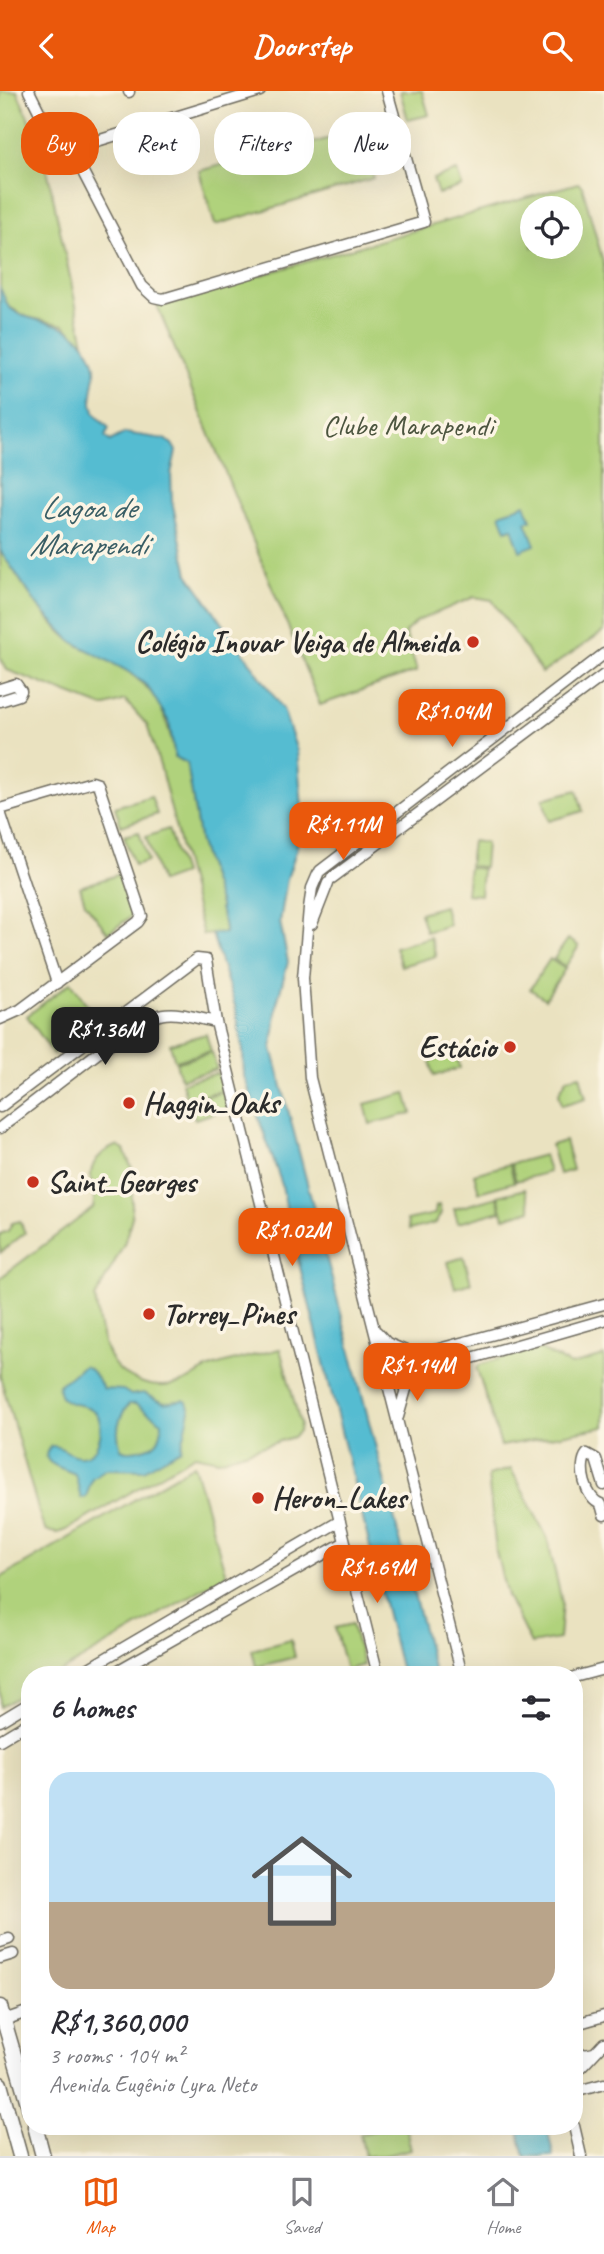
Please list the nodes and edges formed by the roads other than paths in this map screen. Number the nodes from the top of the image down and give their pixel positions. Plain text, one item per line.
1 (29, 91) edge
2 (260, 91) edge
3 (387, 91) edge
4 (40, 112) edge
5 (99, 140) edge
6 (84, 175) edge
7 (604, 654) edge
8 (604, 675) edge
9 (593, 683) junction
10 (0, 689) edge
11 (604, 691) edge
12 (542, 700) junction
13 (0, 701) edge
14 (551, 714) junction
15 (455, 767) junction
16 (465, 779) junction
17 (401, 808) junction
18 (0, 810) edge
19 (412, 819) junction
20 (319, 873) junction
21 (330, 881) junction
22 (308, 940) junction
23 (57, 983) junction
24 (120, 1015) junction
25 (0, 1019) edge
26 (216, 1022) junction
27 (129, 1029) junction
28 (4, 1104) edge
29 (17, 1115) junction
30 (0, 1128) edge
31 (604, 1304) edge
32 (604, 1319) edge
33 (537, 1323) junction
34 (374, 1328) junction
35 (541, 1337) junction
36 (453, 1346) junction
37 (416, 1355) junction
38 (382, 1360) junction
39 (458, 1363) junction
40 (420, 1373) junction
41 (387, 1385) junction
42 (397, 1423) junction
43 (604, 1485) edge
44 (603, 1507) edge
45 (340, 1521) junction
46 (345, 1542) junction
47 (259, 1568) junction
48 (268, 1585) junction
49 (161, 1625) junction
50 (169, 1641) junction
51 (92, 1666) edge
52 (126, 1666) edge
53 (376, 1666) edge
54 (460, 1666) edge
55 (604, 1669) edge
56 (583, 1675) edge
57 (21, 1708) edge
58 (0, 1721) edge
59 (21, 1727) edge
60 (0, 1740) edge
61 (13, 1954) dead end
62 (0, 1958) edge
63 (21, 2012) edge
64 (2, 2013) edge
65 (604, 2016) edge
66 (583, 2022) edge
67 (604, 2043) edge
68 (594, 2053) junction
69 (583, 2054) edge
70 (16, 2062) junction
71 (583, 2065) edge
72 (0, 2074) edge
73 (21, 2079) edge
74 (0, 2084) edge
75 (604, 2084) edge
76 (583, 2090) edge
77 (37, 2135) edge
78 (576, 2135) edge
79 (20, 2156) edge
80 (43, 2156) edge
81 (581, 2156) edge

1 - 4 street
2 - 5 street
3 - 6 street
7 - 12 street
8 - 9 street
9 - 11 street
9 - 14 street
10 - 13 street
12 - 14 street
12 - 15 street
14 - 16 street
15 - 16 street
15 - 17 street
16 - 19 street
17 - 19 street
17 - 20 street
18 - 23 street
18 - 23 street
19 - 21 street
20 - 21 street
20 - 22 street
21 - 22 street
22 - 34 street
23 - 25 street
24 - 26 street
24 - 27 street
24 - 28 street
26 - 27 street
26 - 45 street
27 - 29 street
28 - 29 street
29 - 30 street
31 - 33 street
32 - 35 street
33 - 35 street
33 - 36 street
34 - 37 street
34 - 38 street
35 - 39 street
36 - 37 street
36 - 39 street
37 - 38 street
38 - 41 street
39 - 40 street
40 - 41 street
40 - 42 street
41 - 42 street
42 - 54 street
43 - 44 street
45 - 46 street
45 - 47 street
46 - 48 street
46 - 53 street
47 - 48 street
47 - 49 street
48 - 50 street
49 - 50 street
49 - 51 street
50 - 52 street
55 - 56 street
57 - 58 street
59 - 60 street
61 - 62 street
63 - 64 street
64 - 70 main road
65 - 66 street
67 - 68 street
68 - 69 street
68 - 71 street
70 - 72 main road
70 - 73 main road
74 - 79 main road
75 - 76 street
77 - 80 main road
78 - 81 street

